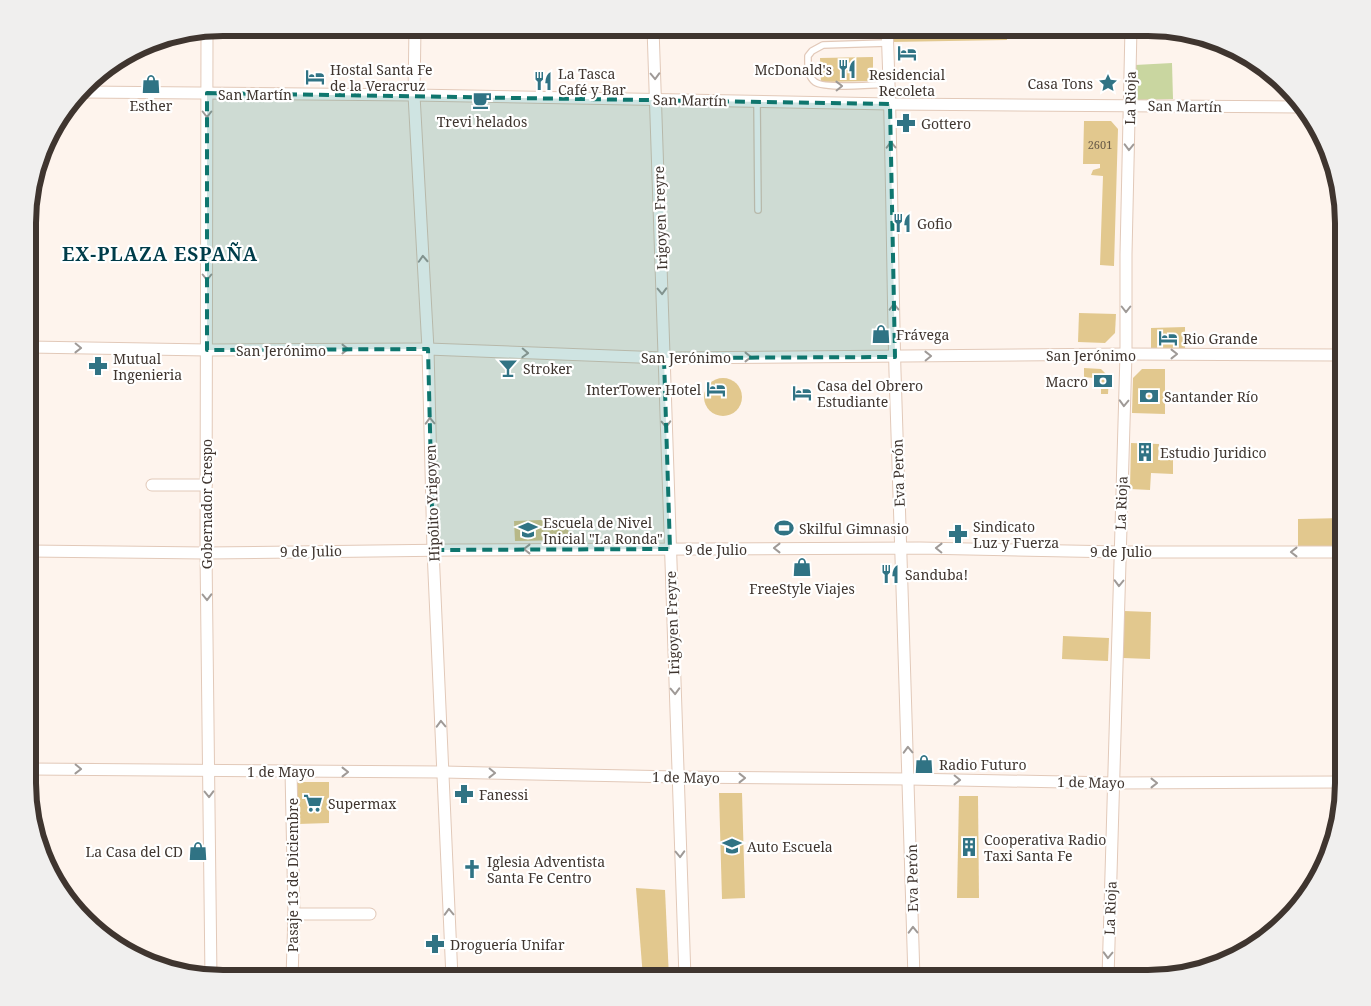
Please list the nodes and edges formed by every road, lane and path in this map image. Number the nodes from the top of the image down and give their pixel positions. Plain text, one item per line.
1 (414, 36) edge
2 (653, 36) edge
3 (887, 36) edge
4 (1131, 36) edge
5 (207, 37) edge
6 (887, 43) junction
7 (889, 84) junction
8 (90, 92) edge
9 (207, 93) junction
10 (414, 95) junction
11 (656, 100) junction
12 (757, 102) junction
13 (890, 104) junction
14 (1130, 105) junction
15 (1294, 107) edge
16 (758, 210) dead end
17 (36, 347) edge
18 (428, 349) junction
19 (207, 350) junction
20 (1126, 354) junction
21 (1335, 355) edge
22 (895, 357) junction
23 (664, 358) junction
24 (152, 485) dead end
25 (206, 485) junction
26 (900, 548) junction
27 (670, 549) junction
28 (434, 550) junction
29 (36, 551) edge
30 (206, 552) junction
31 (1120, 552) junction
32 (1335, 552) edge
33 (36, 769) edge
34 (209, 771) junction
35 (290, 771) junction
36 (443, 772) junction
37 (678, 777) junction
38 (909, 779) junction
39 (1335, 782) edge
40 (1114, 783) junction
41 (294, 914) junction
42 (370, 914) dead end
43 (211, 969) edge
44 (292, 970) edge
45 (452, 970) edge
46 (685, 970) edge
47 (914, 970) edge
48 (1108, 970) edge

1 - 10 street, Hipólito Yrigoyen
2 -> 11 street, Irigoyen Freyre
3 - 6 street, Eva Perón
4 - 14 street, La Rioja
5 - 9 street, Gobernador Crespo
6 - 7 street, Eva Perón
6 -> 7 lane
7 - 13 street, Eva Perón
8 - 9 street, San Martín
9 - 10 street, San Martín
9 -> 19 street, Gobernador Crespo
10 - 11 street, San Martín
18 -> 10 street, Hipólito Yrigoyen
11 - 12 street, San Martín
11 -> 23 street, Irigoyen Freyre
12 - 13 street, San Martín
12 - 16 lane
13 - 14 street, San Martín
22 -> 13 street, Eva Perón
14 - 15 street, San Martín
14 -> 20 street, La Rioja
17 -> 19 street, San Jerónimo
19 -> 18 street, San Jerónimo
18 -> 23 street, San Jerónimo
28 -> 18 street, Hipólito Yrigoyen
19 - 25 street, Gobernador Crespo
20 -> 21 street, San Jerónimo
22 -> 20 street, San Jerónimo
20 -> 31 street, La Rioja
23 -> 22 street, San Jerónimo
22 - 26 street, Eva Perón
23 -> 27 street, Irigoyen Freyre
24 - 25 street
25 - 30 street, Gobernador Crespo
26 -> 27 street, 9 de Julio
31 -> 26 street, 9 de Julio
38 -> 26 street, Eva Perón
27 -> 28 street, 9 de Julio
27 -> 37 street, Irigoyen Freyre
28 - 30 street, 9 de Julio
36 -> 28 street, Hipólito Yrigoyen
29 - 30 street, 9 de Julio
30 -> 34 street, Gobernador Crespo
32 -> 31 street, 9 de Julio
31 -> 40 street, La Rioja
33 -> 34 street, 1 de Mayo
34 - 35 street, 1 de Mayo
34 -> 43 street, Gobernador Crespo
35 -> 36 street, 1 de Mayo
35 - 41 street, Pasaje 13 de Diciembre
36 -> 37 street, 1 de Mayo
45 -> 36 street, Hipólito Yrigoyen
37 -> 38 street, 1 de Mayo
37 -> 46 street, Irigoyen Freyre
38 -> 40 street, 1 de Mayo
47 -> 38 street, Eva Perón
40 -> 39 street, 1 de Mayo
40 -> 48 street, La Rioja
41 - 42 street
41 - 44 street, Pasaje 13 de Diciembre

